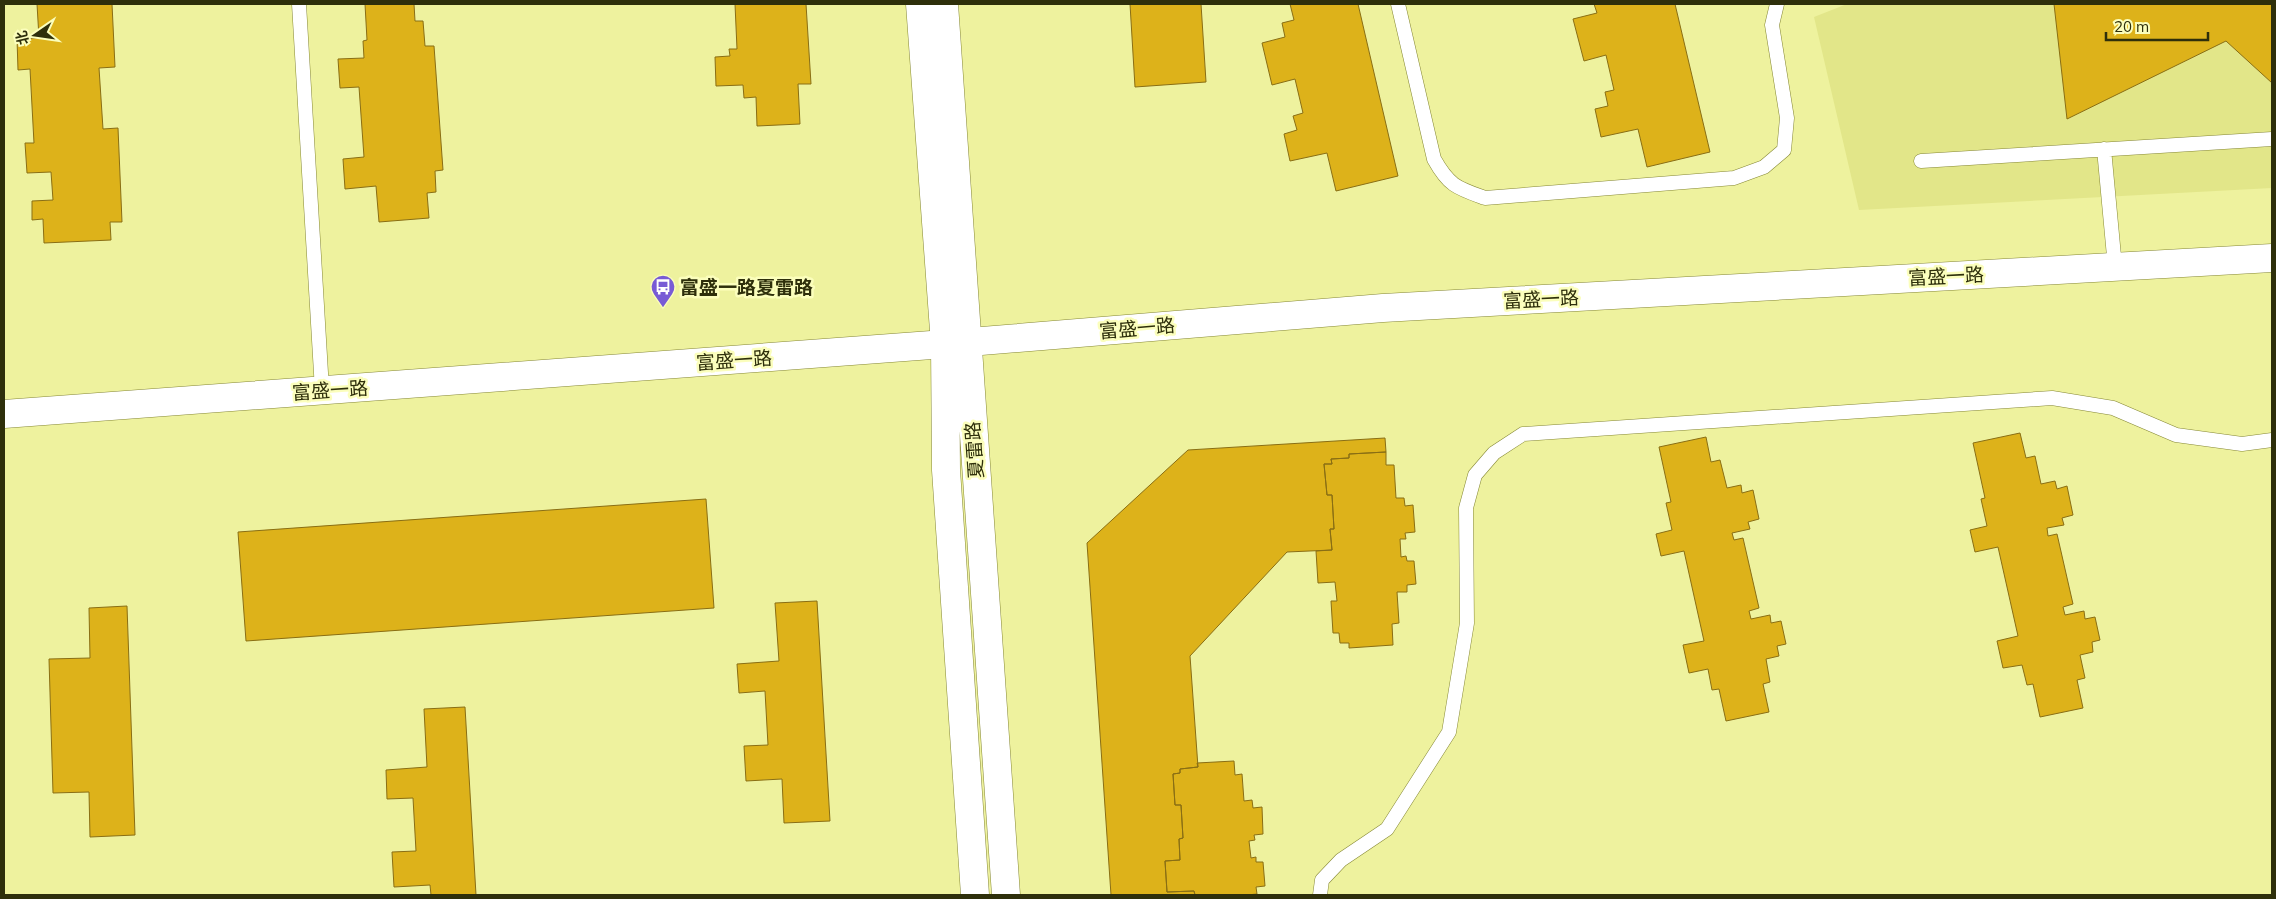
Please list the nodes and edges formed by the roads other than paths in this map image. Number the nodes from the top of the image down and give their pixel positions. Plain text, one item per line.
1 (299, 4) edge
2 (920, 4) edge
3 (944, 4) edge
4 (1398, 4) edge
5 (1778, 4) edge
6 (2272, 138) edge
7 (2104, 150) junction
8 (1921, 161) dead end
9 (2272, 258) edge
10 (2116, 267) junction
11 (956, 343) junction
12 (322, 390) junction
13 (4, 414) edge
14 (2272, 440) edge
15 (975, 895) edge
16 (1006, 895) edge
17 (1320, 895) edge

1 - 12 lane
2 - 11 street, 夏雷路
3 - 11 street, 夏雷路
4 - 5 lane
6 - 7 lane
7 - 8 lane
7 - 10 lane
9 - 10 street, 富盛一路
10 - 11 street, 富盛一路
11 - 12 street, 富盛一路
11 - 15 street, 夏雷路
11 - 16 street, 夏雷路
12 - 13 street, 富盛一路
14 - 17 lane

